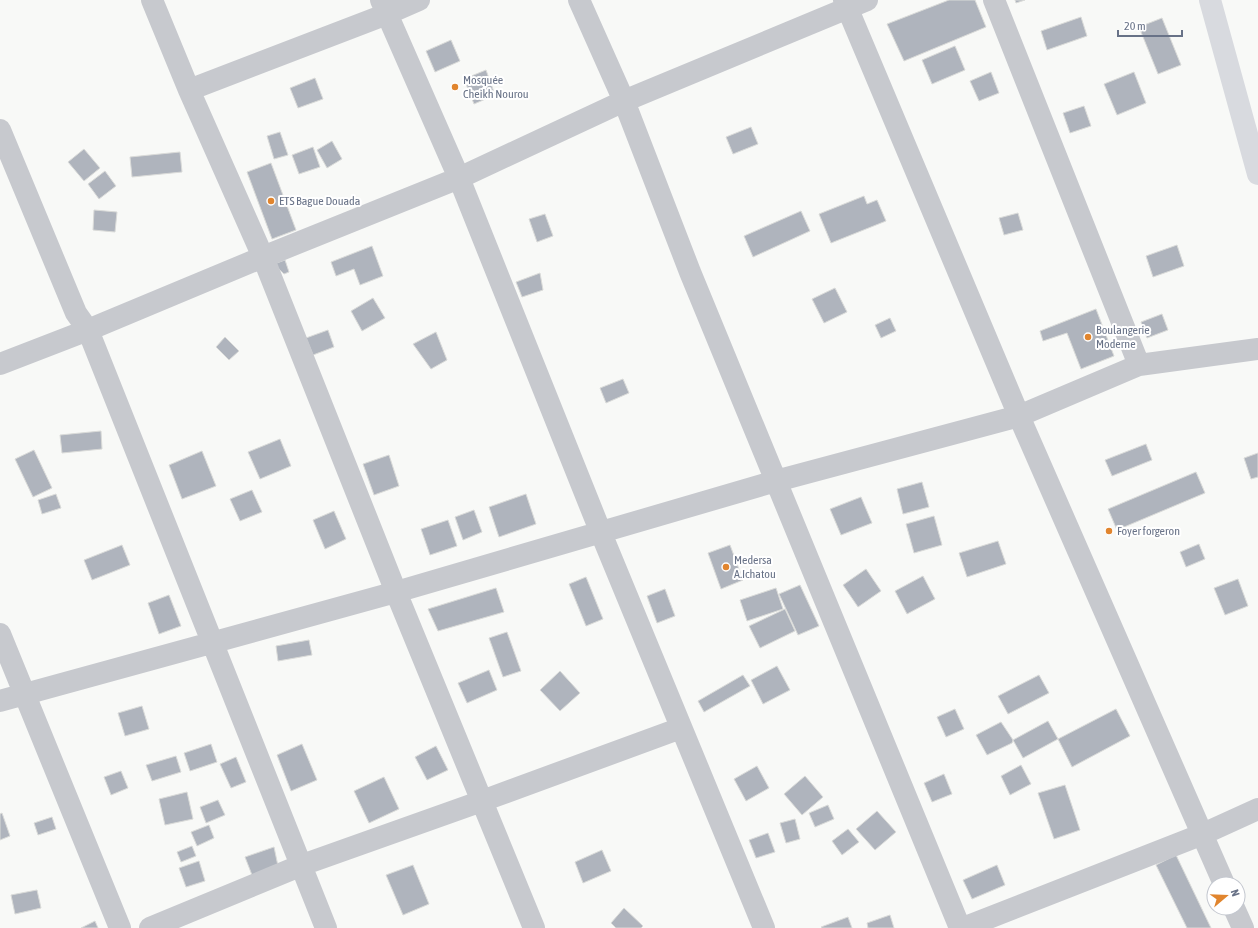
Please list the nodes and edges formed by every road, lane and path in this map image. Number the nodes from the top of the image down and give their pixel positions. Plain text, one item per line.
1 (152, 0) edge
2 (419, 0) edge
3 (579, 0) edge
4 (994, 0) edge
5 (1210, 0) edge
6 (853, 2) edge
7 (384, 7) edge
8 (189, 90) junction
9 (624, 101) junction
10 (0, 130) edge
11 (1258, 174) edge
12 (459, 178) junction
13 (263, 257) junction
14 (88, 330) junction
15 (1258, 349) edge
16 (0, 364) edge
17 (1139, 365) junction
18 (1019, 416) junction
19 (776, 481) junction
20 (601, 533) junction
21 (396, 592) junction
22 (0, 634) edge
23 (212, 643) junction
24 (25, 695) junction
25 (0, 701) edge
26 (681, 728) junction
27 (482, 802) junction
28 (1258, 809) edge
29 (1203, 834) junction
30 (302, 865) junction
31 (1221, 876) edge
32 (1238, 916) edge
33 (120, 928) edge
34 (150, 928) edge
35 (326, 928) edge
36 (534, 928) edge
37 (764, 928) edge
38 (960, 928) edge
39 (963, 928) edge
40 (1243, 928) edge

1 - 8 street
2 - 7 street
3 - 9 street
4 - 17 street
5 - 11 main road
6 - 9 street
6 - 18 street
7 - 8 street
7 - 12 street
8 - 13 street
9 - 12 street
9 - 19 street
10 - 14 street
12 - 13 street
12 - 20 street
13 - 14 street
13 - 21 street
14 - 16 street
14 - 23 street
15 - 17 street
17 - 18 street
18 - 19 street
18 - 29 street
19 - 20 street
19 - 38 street
20 - 21 street
20 - 26 street
21 - 23 street
21 - 27 street
22 - 24 street
23 - 24 street
23 - 30 street
24 - 25 street
24 - 33 street
26 - 27 street
26 - 37 street
27 - 30 street
27 - 36 street
28 - 29 street
29 - 31 street
29 - 39 street
30 - 34 street
30 - 35 street
32 - 40 street

